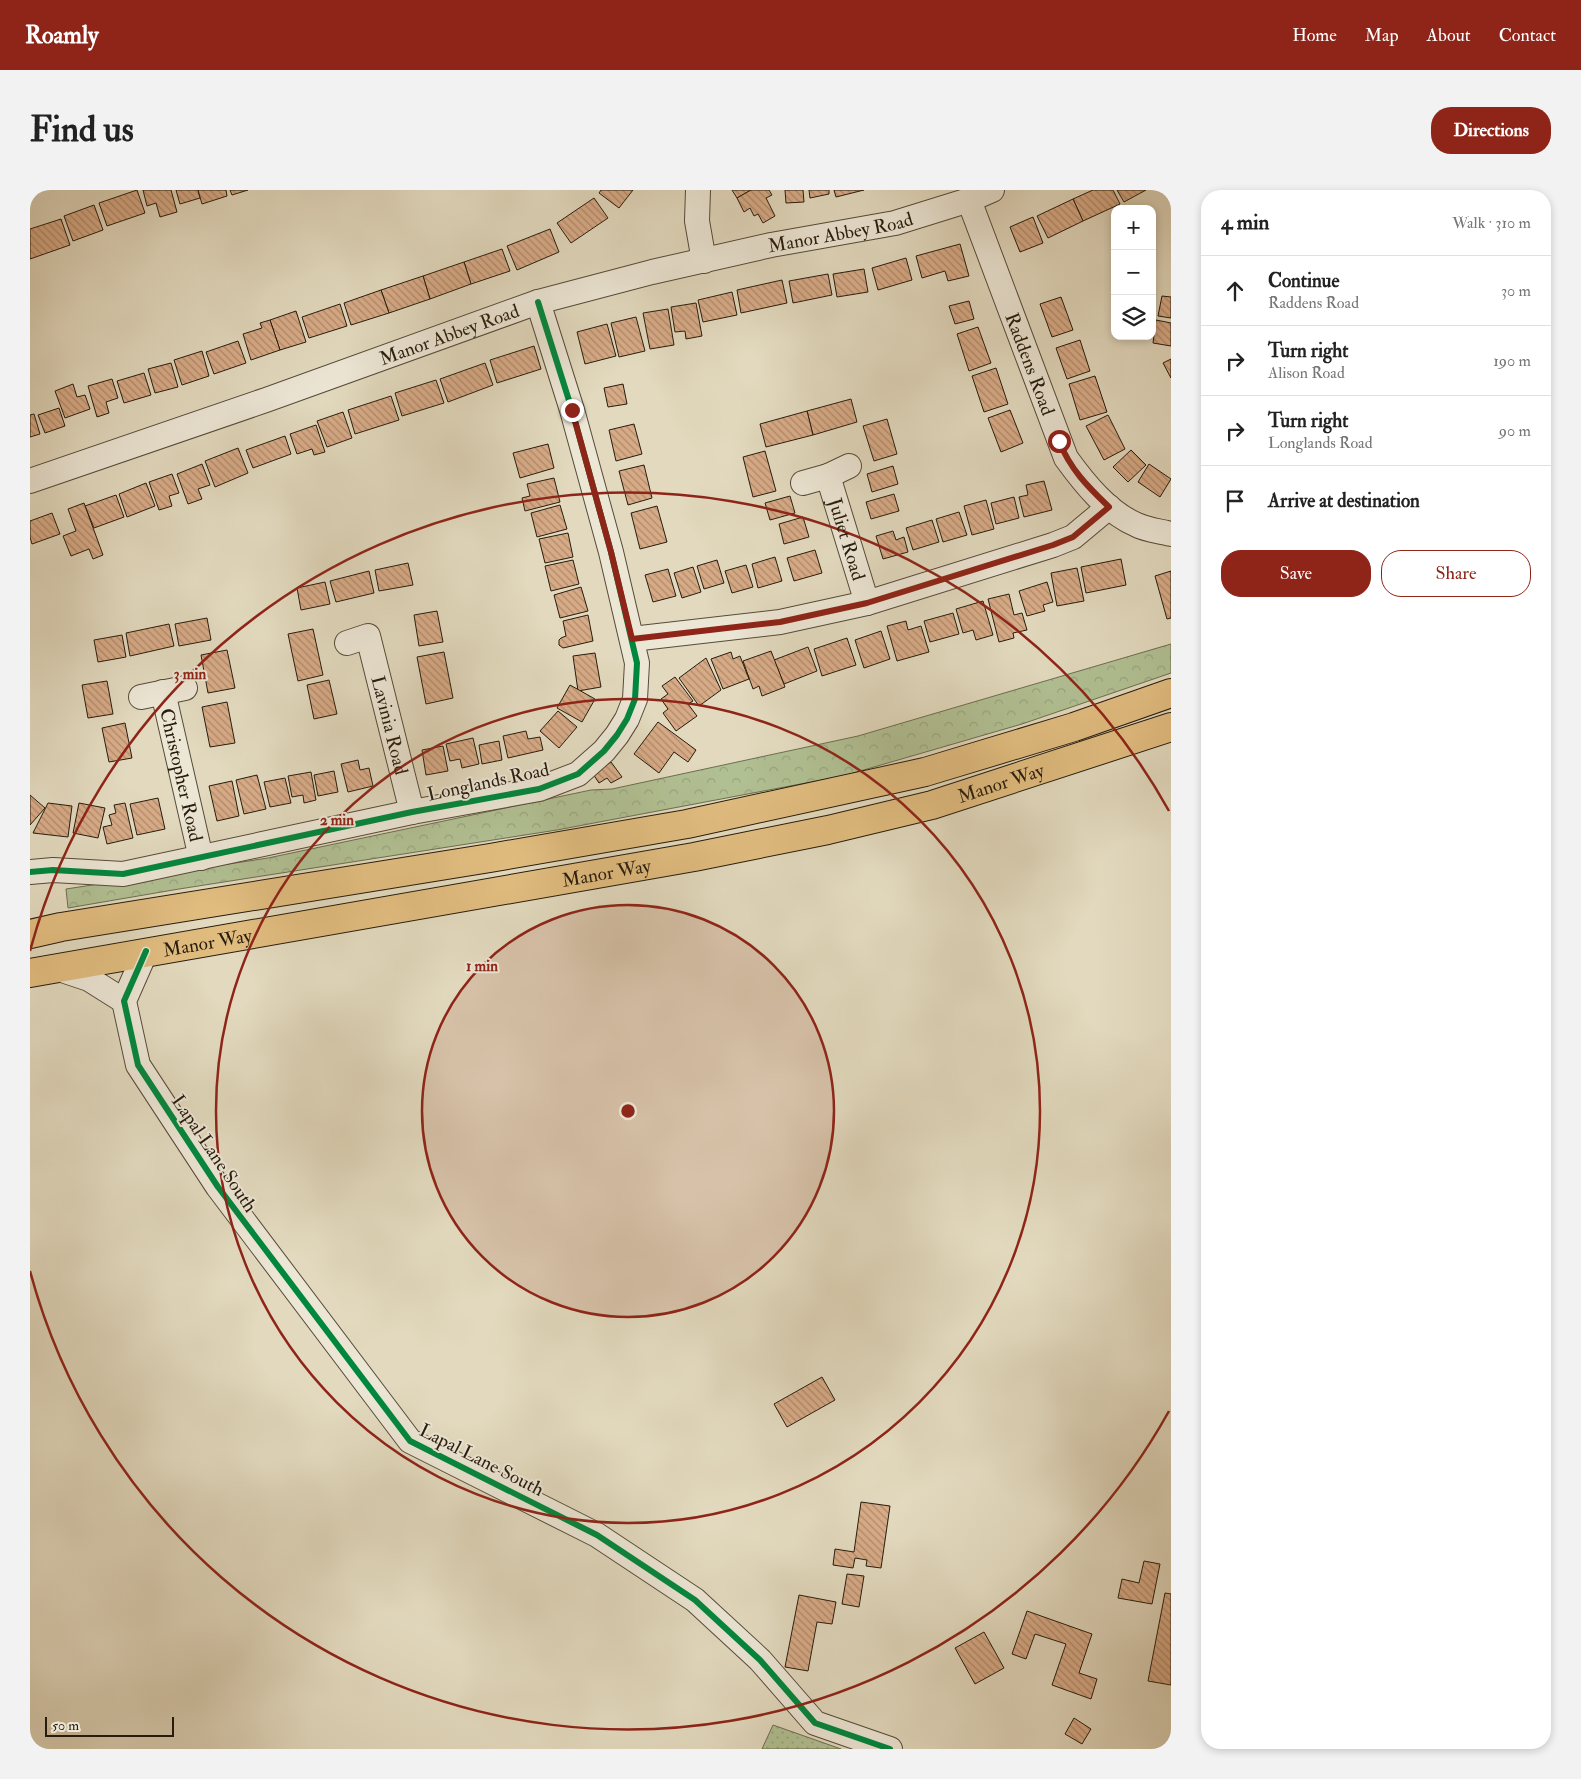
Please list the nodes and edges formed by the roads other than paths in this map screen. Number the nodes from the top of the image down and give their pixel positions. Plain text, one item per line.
1 (698, 190) edge
2 (992, 190) edge
3 (969, 200) junction
4 (704, 261) junction
5 (538, 302) junction
6 (849, 466) dead end
7 (828, 476) junction
8 (30, 481) edge
9 (803, 483) dead end
10 (1109, 507) junction
11 (1171, 534) edge
12 (867, 603) junction
13 (367, 638) dead end
14 (632, 639) junction
15 (163, 692) dead end
16 (1171, 693) edge
17 (1171, 727) edge
18 (412, 812) junction
19 (201, 858) junction
20 (42, 871) edge
21 (30, 934) edge
22 (146, 951) junction
23 (43, 970) edge
24 (124, 1001) junction
25 (890, 1749) edge

1 - 4 street
2 - 3 street, Manor Abbey Road
3 - 4 street, Manor Abbey Road
3 - 10 street, Raddens Road
4 - 5 street, Manor Abbey Road
5 - 8 street, Manor Abbey Road
5 - 14 street, Longlands Road
6 - 7 street, Juliet Road
7 - 9 street, Juliet Road
7 - 12 street, Juliet Road
10 - 11 street, Raddens Road
10 - 12 street
12 - 14 street
13 - 18 street, Lavinia Road
14 - 18 street, Longlands Road
15 - 19 street, Christopher Road
16 - 21 highway, Manor Way
17 - 22 highway, Manor Way
18 - 19 street, Longlands Road
19 - 20 street, Longlands Road
22 - 23 highway, Manor Way
22 - 24 street
23 - 24 street
24 - 25 street, Lapal Lane South

